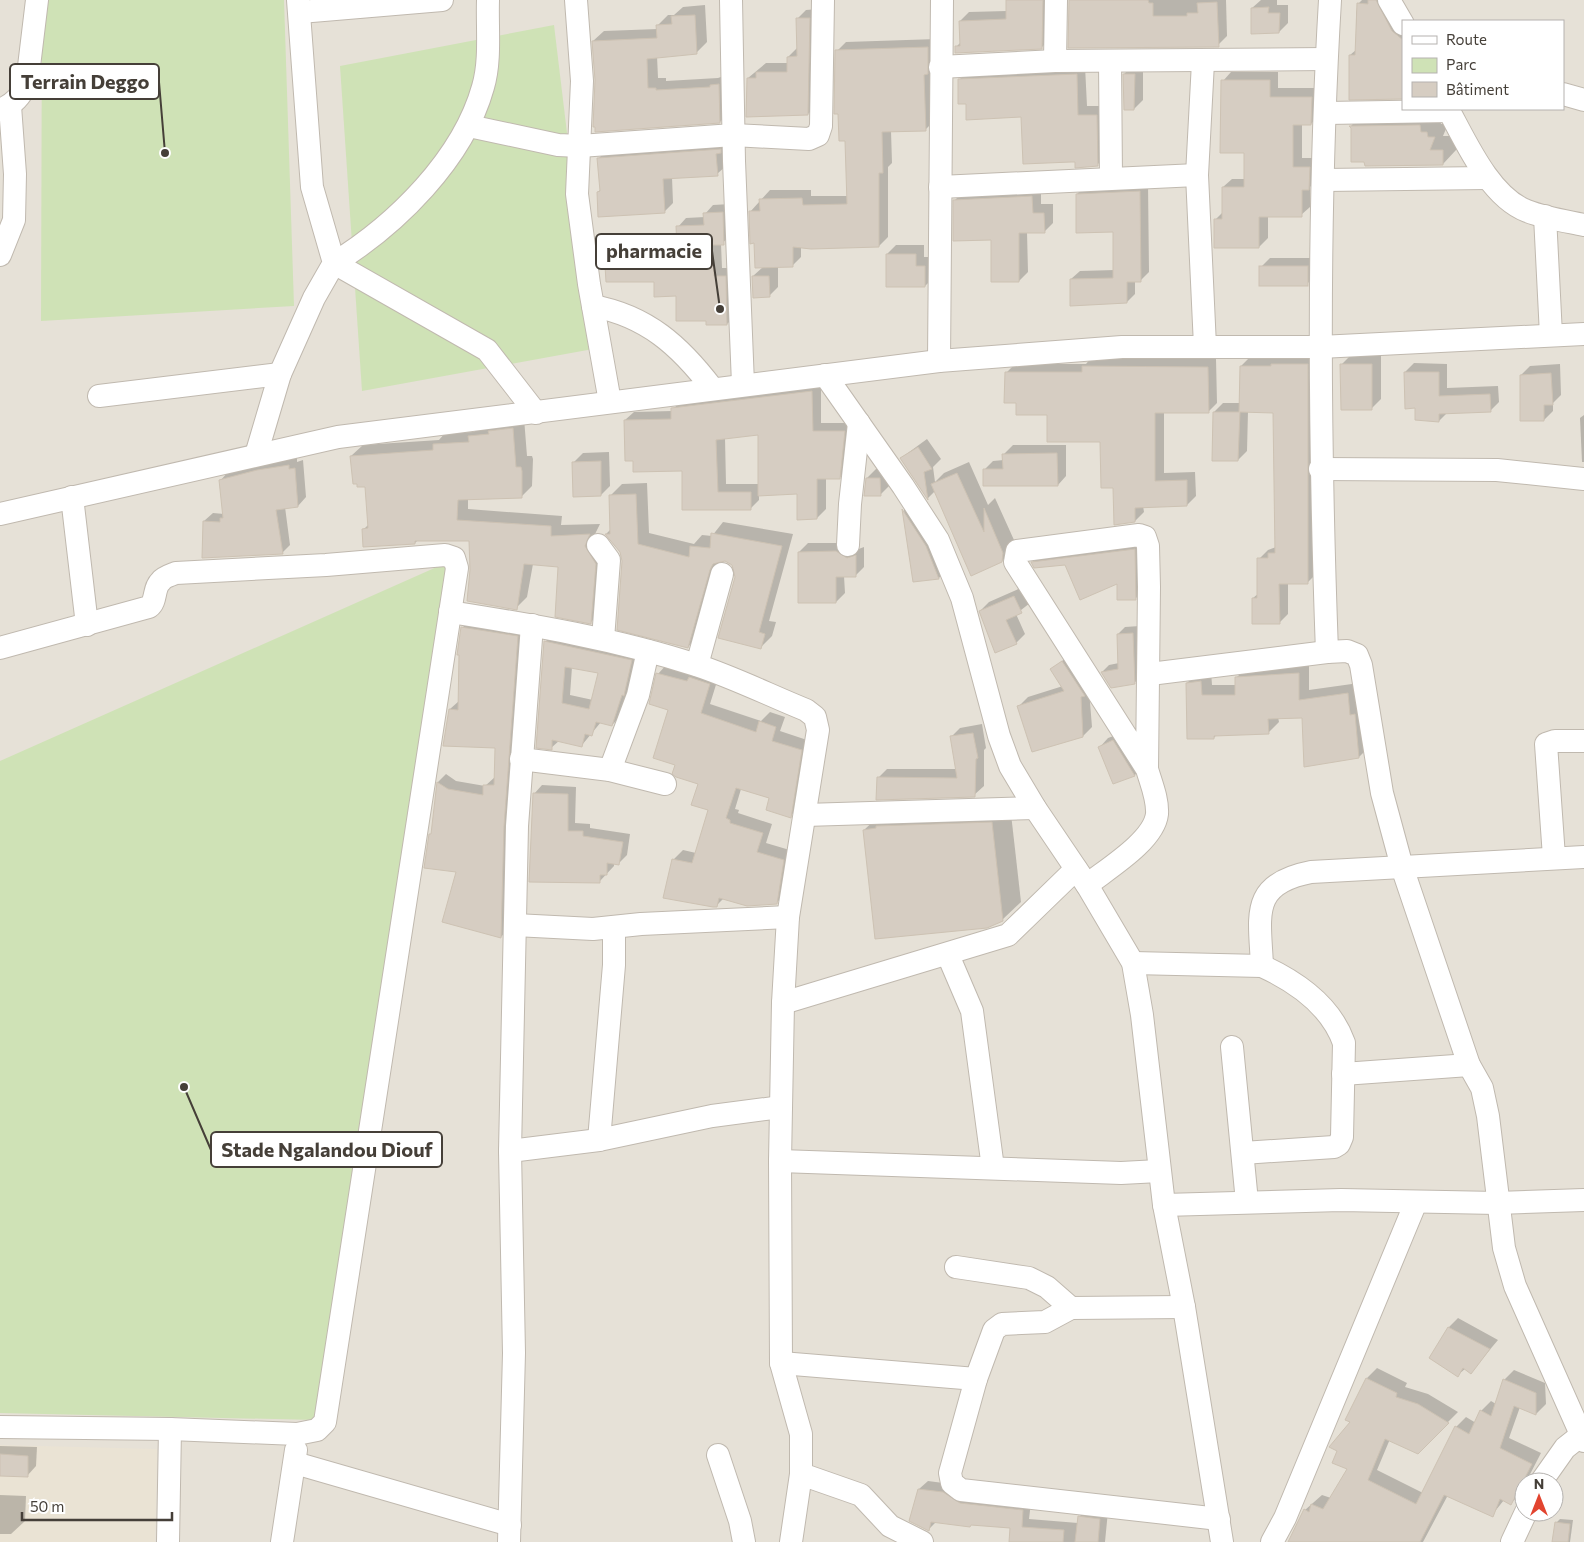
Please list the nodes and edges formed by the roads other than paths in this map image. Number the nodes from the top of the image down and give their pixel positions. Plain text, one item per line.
1 (37, 0) edge
2 (442, 0) edge
3 (488, 0) edge
4 (576, 0) edge
5 (731, 0) edge
6 (824, 0) edge
7 (942, 0) edge
8 (1056, 0) edge
9 (1330, 0) edge
10 (1389, 0) edge
11 (299, 6) edge
12 (1402, 22) edge
13 (1326, 59) junction
14 (1055, 61) junction
15 (1110, 61) junction
16 (1203, 62) junction
17 (940, 67) junction
18 (1564, 94) edge
19 (1584, 100) edge
20 (5, 108) edge
21 (1449, 110) edge
22 (1326, 114) junction
23 (469, 126) junction
24 (733, 135) junction
25 (580, 146) junction
26 (1198, 175) junction
27 (1111, 178) junction
28 (1487, 178) junction
29 (1324, 180) junction
30 (940, 187) junction
31 (1545, 216) junction
32 (1584, 225) edge
33 (0, 256) edge
34 (334, 263) junction
35 (593, 306) junction
36 (1584, 334) edge
37 (1551, 335) junction
38 (1204, 346) junction
39 (1320, 347) junction
40 (939, 361) junction
41 (280, 374) junction
42 (824, 375) junction
43 (743, 384) junction
44 (712, 388) junction
45 (99, 396) dead end
46 (610, 402) junction
47 (536, 413) junction
48 (859, 423) junction
49 (256, 455) junction
50 (1320, 469) junction
51 (1584, 479) edge
52 (72, 497) junction
53 (0, 514) edge
54 (598, 545) dead end
55 (848, 545) dead end
56 (722, 574) dead end
57 (450, 612) junction
58 (87, 625) junction
59 (532, 625) junction
60 (603, 639) junction
61 (0, 648) edge
62 (648, 651) junction
63 (1327, 652) junction
64 (697, 665) junction
65 (1150, 674) junction
66 (1584, 741) edge
67 (522, 759) junction
68 (1147, 769) junction
69 (610, 770) junction
70 (666, 784) dead end
71 (1035, 808) junction
72 (805, 815) junction
73 (1554, 857) junction
74 (1584, 857) edge
75 (1402, 867) junction
76 (1082, 877) junction
77 (788, 917) junction
78 (515, 925) junction
79 (614, 928) junction
80 (948, 955) junction
81 (1133, 963) junction
82 (1262, 966) junction
83 (783, 1003) junction
84 (1232, 1047) dead end
85 (1469, 1065) junction
86 (1343, 1074) junction
87 (781, 1107) junction
88 (599, 1140) junction
89 (510, 1152) junction
90 (1243, 1153) junction
91 (780, 1161) junction
92 (993, 1168) junction
93 (1159, 1171) junction
94 (1584, 1200) edge
95 (1247, 1202) junction
96 (1416, 1202) junction
97 (1497, 1204) junction
98 (1164, 1205) junction
99 (956, 1267) dead end
100 (1184, 1307) junction
101 (1071, 1308) junction
102 (781, 1363) junction
103 (976, 1380) junction
104 (0, 1427) edge
105 (170, 1429) junction
106 (297, 1434) junction
107 (1583, 1436) edge
108 (718, 1455) dead end
109 (295, 1463) junction
110 (1548, 1472) edge
111 (801, 1474) junction
112 (1219, 1519) junction
113 (1521, 1522) edge
114 (510, 1534) edge
115 (168, 1542) edge
116 (282, 1542) edge
117 (744, 1542) edge
118 (791, 1542) edge
119 (922, 1542) edge
120 (1222, 1542) edge
121 (1272, 1542) edge
122 (1512, 1542) edge

1 - 20 street
2 - 11 street
3 - 23 street
4 - 25 street
5 - 24 street
6 - 24 street
7 - 17 street
8 - 14 street
9 - 13 street
10 - 12 street
11 - 34 street
13 - 16 street
13 - 22 street
14 - 15 street
14 - 17 street
15 - 16 street
15 - 27 street
16 - 26 street
17 - 30 street
18 - 19 street
20 - 33 street
21 - 22 street
21 - 28 street
22 - 29 street
23 - 25 street
23 - 34 street
24 - 25 street
24 - 43 street
25 - 35 street
26 - 27 street
26 - 38 street
27 - 30 street
28 - 29 street
28 - 31 street
29 - 39 street
30 - 40 street
31 - 32 street
31 - 37 street
34 - 41 street
34 - 47 street
35 - 44 street
35 - 46 street
36 - 37 street
37 - 39 street
38 - 39 street
38 - 40 street
39 - 50 street
40 - 42 street
41 - 45 street
41 - 49 street
42 - 43 street
42 - 48 street
43 - 44 street
44 - 46 street
46 - 47 street
47 - 49 street
48 - 55 street
48 - 71 street
49 - 52 street
50 - 51 street
50 - 63 street
52 - 53 street
52 - 58 street
54 - 60 street
56 - 64 street
57 - 58 street
57 - 59 street
57 - 106 street
58 - 61 street
59 - 60 street
59 - 67 street
60 - 62 street
62 - 64 street
62 - 69 street
63 - 65 street
63 - 75 street
64 - 72 street
65 - 68 street
65 - 68 street
66 - 73 street
67 - 69 street
67 - 78 street
68 - 76 street
69 - 70 street
71 - 72 street
71 - 76 street
72 - 77 street
73 - 74 street
73 - 75 street
75 - 82 street
75 - 85 street
76 - 80 street
76 - 81 street
77 - 79 street
77 - 83 street
78 - 79 street
78 - 89 street
79 - 88 street
80 - 83 street
80 - 92 street
81 - 82 street
81 - 93 street
82 - 86 street
83 - 87 street
84 - 90 street
85 - 86 street
85 - 97 street
86 - 90 street
87 - 88 street
87 - 91 street
88 - 89 street
89 - 114 street
90 - 95 street
91 - 92 street
91 - 102 street
92 - 93 street
93 - 98 street
94 - 97 street
95 - 96 street
95 - 98 street
96 - 97 street
96 - 121 street
97 - 107 street
98 - 100 street
99 - 101 street
100 - 101 street
100 - 112 street
101 - 103 street
102 - 103 street
102 - 111 street
103 - 112 street
104 - 105 street
105 - 106 street
105 - 115 street
106 - 109 street
107 - 110 street
108 - 117 street
109 - 114 street
109 - 116 street
111 - 118 street
111 - 119 street
112 - 120 street
113 - 122 street

